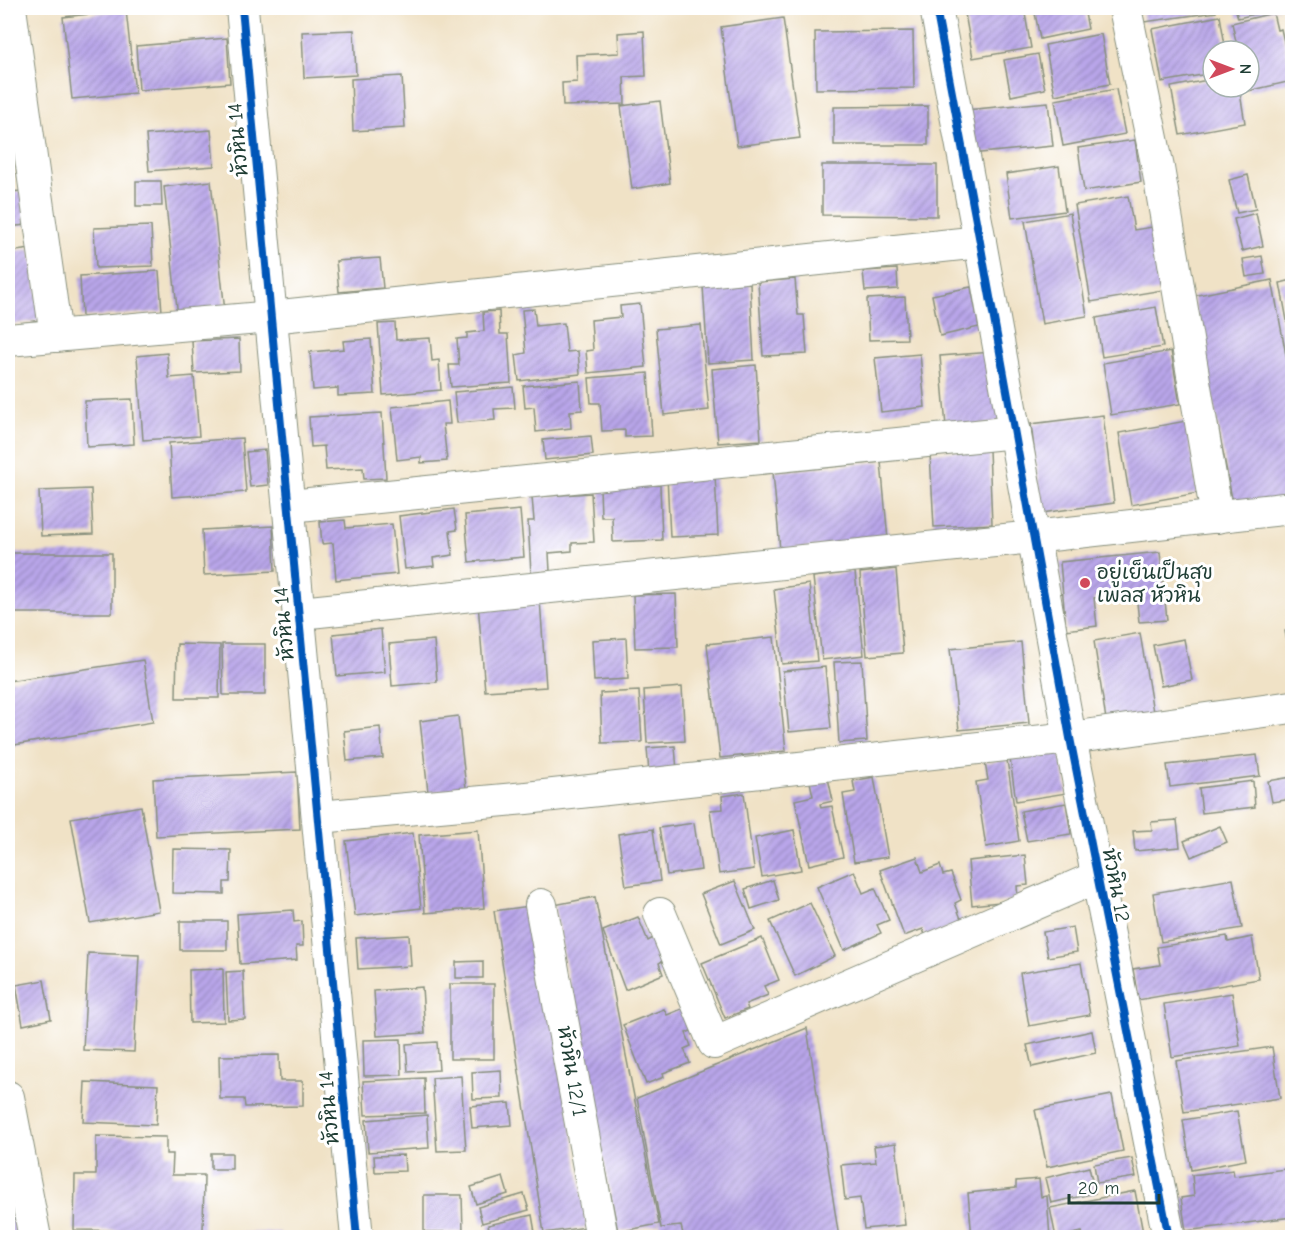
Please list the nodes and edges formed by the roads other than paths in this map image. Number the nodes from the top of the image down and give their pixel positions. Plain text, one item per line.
1 (10, 8) edge
2 (242, 8) edge
3 (936, 8) edge
4 (1125, 8) edge
5 (980, 242) junction
6 (271, 317) junction
7 (56, 336) junction
8 (8, 340) edge
9 (1015, 432) junction
10 (290, 506) junction
11 (1293, 508) edge
12 (1217, 517) junction
13 (1033, 537) junction
14 (300, 613) junction
15 (1293, 707) edge
16 (1070, 738) junction
17 (319, 817) junction
18 (1098, 877) junction
19 (541, 906) dead end
20 (660, 914) dead end
21 (8, 1097) edge
22 (35, 1238) edge
23 (357, 1238) edge
24 (602, 1238) edge
25 (1169, 1238) edge

1 - 7 street
2 - 6 street, หัวหิน 14
3 - 5 street, หัวหิน 12
4 - 12 street
5 - 6 street
5 - 9 street, หัวหิน 12
6 - 7 street
6 - 10 street, หัวหิน 14
7 - 8 street
9 - 10 street
9 - 13 street, หัวหิน 12
10 - 14 street, หัวหิน 14
11 - 12 street
12 - 13 street
13 - 14 street
13 - 16 street, หัวหิน 12
14 - 17 street, หัวหิน 14
15 - 16 street
16 - 17 street
16 - 18 street, หัวหิน 12
17 - 23 street, หัวหิน 14
18 - 20 street
18 - 25 street, หัวหิน 12
19 - 24 street, หัวหิน 12/1
21 - 22 street

